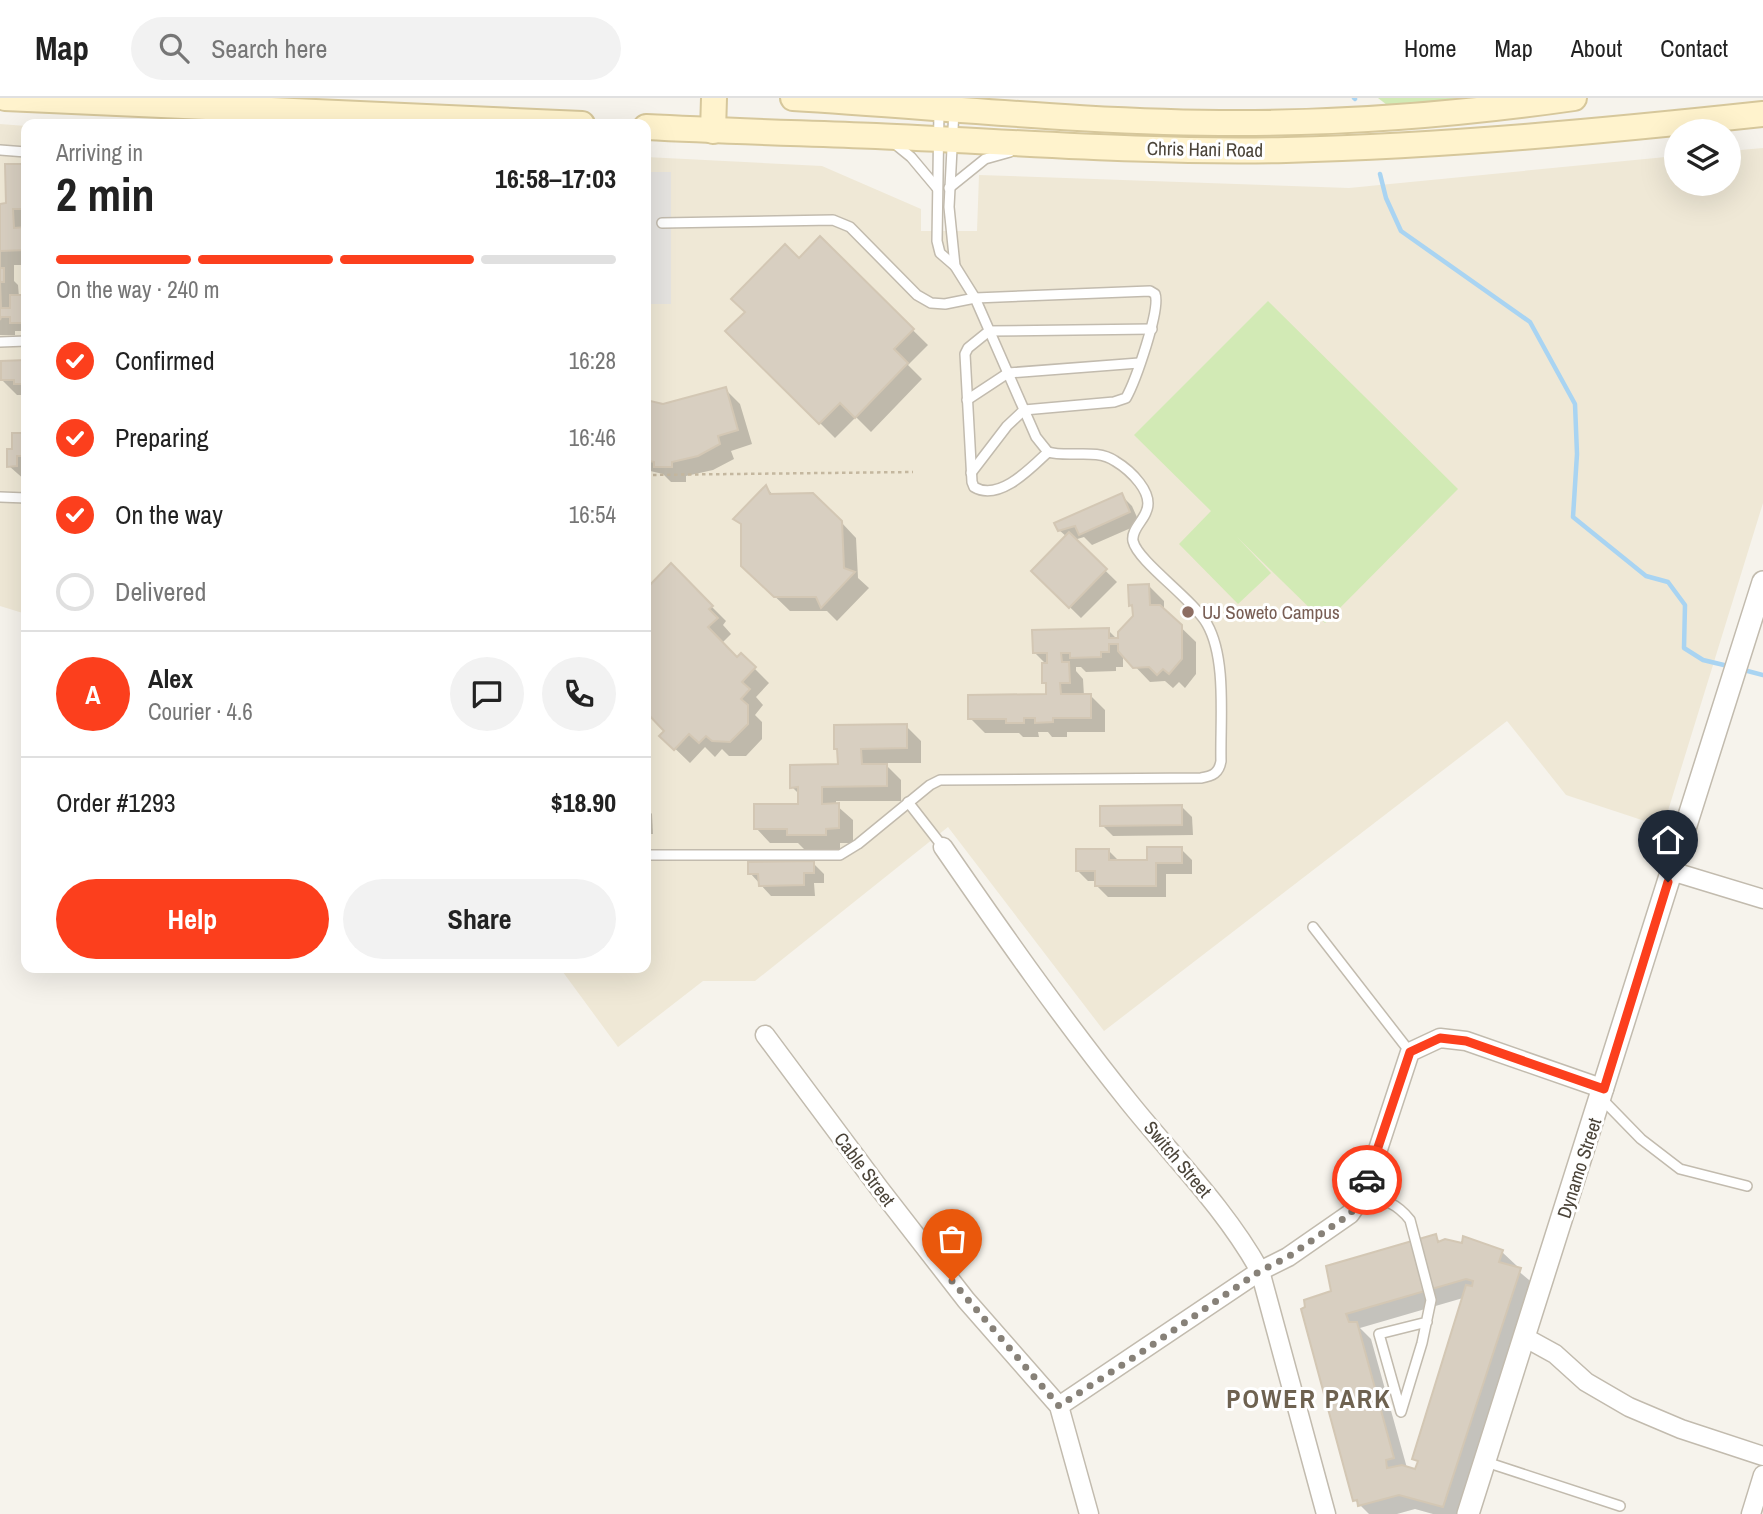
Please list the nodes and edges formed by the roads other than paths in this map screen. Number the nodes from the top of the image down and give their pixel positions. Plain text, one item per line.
1 (5, 98) edge
2 (714, 98) edge
3 (793, 98) edge
4 (1574, 98) edge
5 (946, 108) junction
6 (1763, 114) edge
7 (471, 119) edge
8 (651, 127) edge
9 (713, 131) junction
10 (878, 136) junction
11 (945, 141) junction
12 (1047, 145) junction
13 (0, 150) edge
14 (21, 152) edge
15 (937, 188) junction
16 (949, 188) junction
17 (662, 223) dead end
18 (954, 266) junction
19 (975, 298) junction
20 (1152, 329) junction
21 (989, 331) junction
22 (21, 341) edge
23 (0, 342) edge
24 (1139, 363) junction
25 (1007, 373) junction
26 (967, 400) junction
27 (1024, 410) junction
28 (1048, 452) junction
29 (971, 473) junction
30 (0, 497) edge
31 (21, 498) edge
32 (1763, 582) edge
33 (908, 802) junction
34 (943, 847) joint
35 (651, 855) edge
36 (1671, 871) junction
37 (1763, 899) edge
38 (1313, 927) dead end
39 (765, 1035) dead end
40 (1410, 1052) junction
41 (1603, 1093) junction
42 (1747, 1186) dead end
43 (1363, 1195) junction
44 (1260, 1271) junction
45 (1427, 1322) junction
46 (1524, 1337) junction
47 (1059, 1406) junction
48 (1763, 1456) edge
49 (1484, 1462) junction
50 (1763, 1475) edge
51 (1620, 1506) dead end
52 (1089, 1514) edge
53 (1326, 1514) edge
54 (1468, 1514) edge
55 (1751, 1514) edge

1 - 7 main road
2 - 9 main road
3 - 5 main road, Chris Hani Road
4 - 5 main road, Chris Hani Road
5 - 11 lane
5 - 11 lane
6 - 12 main road, Chris Hani Road
8 - 9 main road, Chris Hani Road
9 - 10 main road, Chris Hani Road
10 - 11 main road, Chris Hani Road
10 - 15 lane
11 - 12 main road, Chris Hani Road
11 - 15 lane
11 - 16 lane
12 - 16 lane
13 - 14 lane
15 - 18 lane
16 - 18 lane
17 - 19 lane
18 - 19 lane
19 - 20 lane
19 - 21 lane
20 - 21 lane
20 - 24 lane
21 - 25 lane
21 - 26 lane
22 - 23 lane
24 - 25 lane
24 - 27 lane
25 - 26 lane
25 - 27 lane
26 - 29 lane
27 - 28 lane
27 - 29 lane
28 - 29 lane
28 - 33 lane
30 - 31 lane
32 - 36 street, Dynamo Street
33 - 34 lane
33 - 35 lane
34 - 44 street, Switch Street
36 - 37 street
36 - 41 street, Dynamo Street
38 - 40 lane
39 - 47 street, Cable Street
40 - 41 street
40 - 43 street
41 - 42 lane
41 - 46 street, Dynamo Street
43 - 44 street
43 - 45 lane
44 - 47 street
44 - 53 street, Switch Street
45 - 45 lane
46 - 48 street
46 - 49 street, Dynamo Street
47 - 52 street, Cable Street
49 - 51 lane
49 - 54 street, Dynamo Street
50 - 55 street

